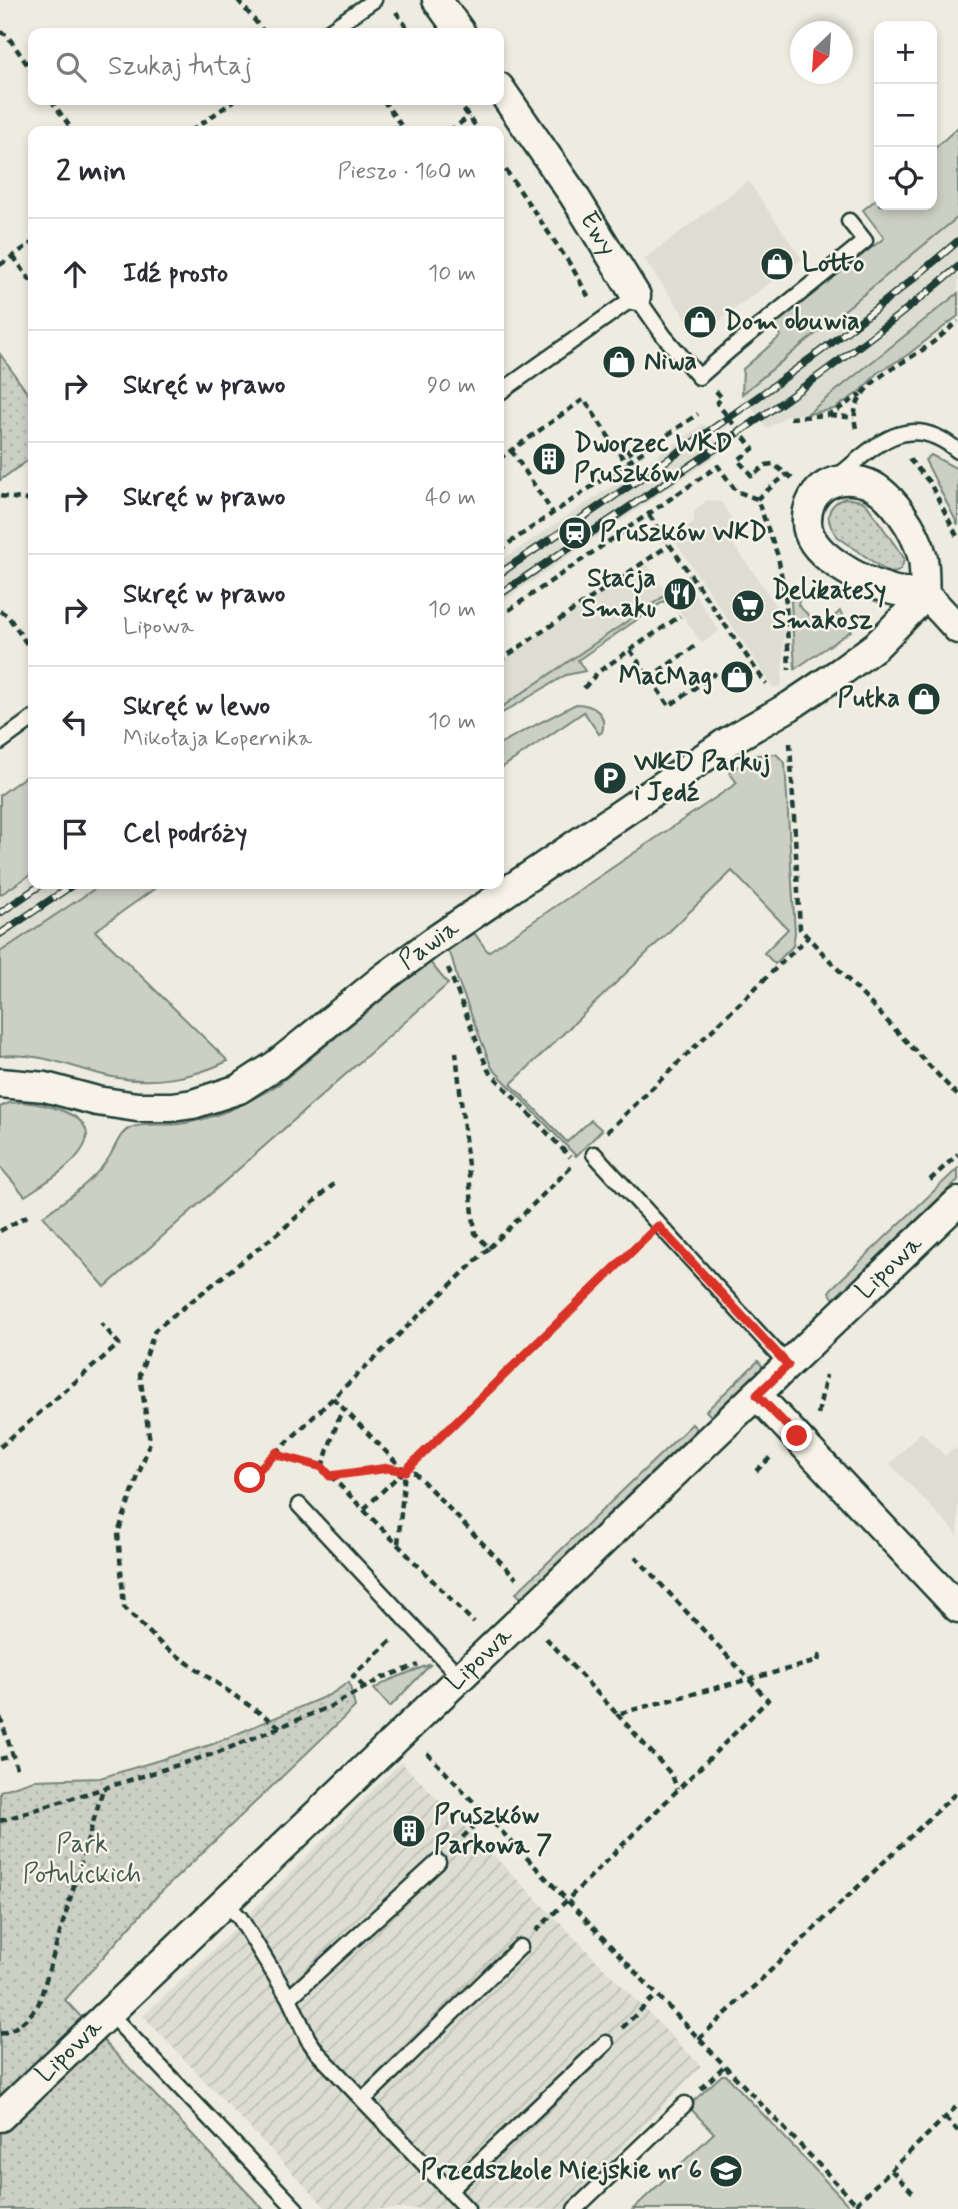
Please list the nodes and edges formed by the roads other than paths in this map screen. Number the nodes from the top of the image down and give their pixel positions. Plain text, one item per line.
1 (374, 0) edge
2 (437, 0) edge
3 (333, 28) edge
4 (457, 28) edge
5 (504, 95) edge
6 (849, 221) dead end
7 (636, 296) junction
8 (504, 389) edge
9 (958, 451) edge
10 (823, 489) junction
11 (925, 596) junction
12 (958, 629) edge
13 (28, 721) edge
14 (0, 741) edge
15 (0, 1083) edge
16 (597, 1147) road end
17 (958, 1202) edge
18 (788, 1365) junction
19 (757, 1395) junction
20 (299, 1505) dead end
21 (958, 1608) edge
22 (461, 1678) junction
23 (438, 1862) road end
24 (225, 1902) junction
25 (520, 1947) road end
26 (289, 1998) junction
27 (108, 2013) junction
28 (606, 2043) road end
29 (363, 2100) junction
30 (685, 2104) dead end
31 (0, 2117) edge
32 (449, 2191) junction
33 (296, 2209) edge
34 (467, 2209) edge
35 (575, 2209) edge

1 - 3 lane
2 - 4 street
5 - 7 street, Ewy
6 - 7 lane, Ewy
7 - 8 lane
9 - 10 lane
10 - 11 street
10 - 11 street
11 - 12 street
11 - 15 street, Pawia
13 - 14 lane
16 - 18 lane
17 - 18 street, Lipowa
18 - 19 street, Lipowa
19 - 21 street
19 - 22 street, Lipowa
20 - 22 lane
22 - 24 street, Lipowa
23 - 26 lane
24 - 26 lane
24 - 27 street, Lipowa
25 - 29 lane
26 - 29 lane
27 - 31 street, Lipowa
27 - 33 lane
28 - 32 lane
29 - 32 lane
30 - 35 lane
32 - 34 lane

